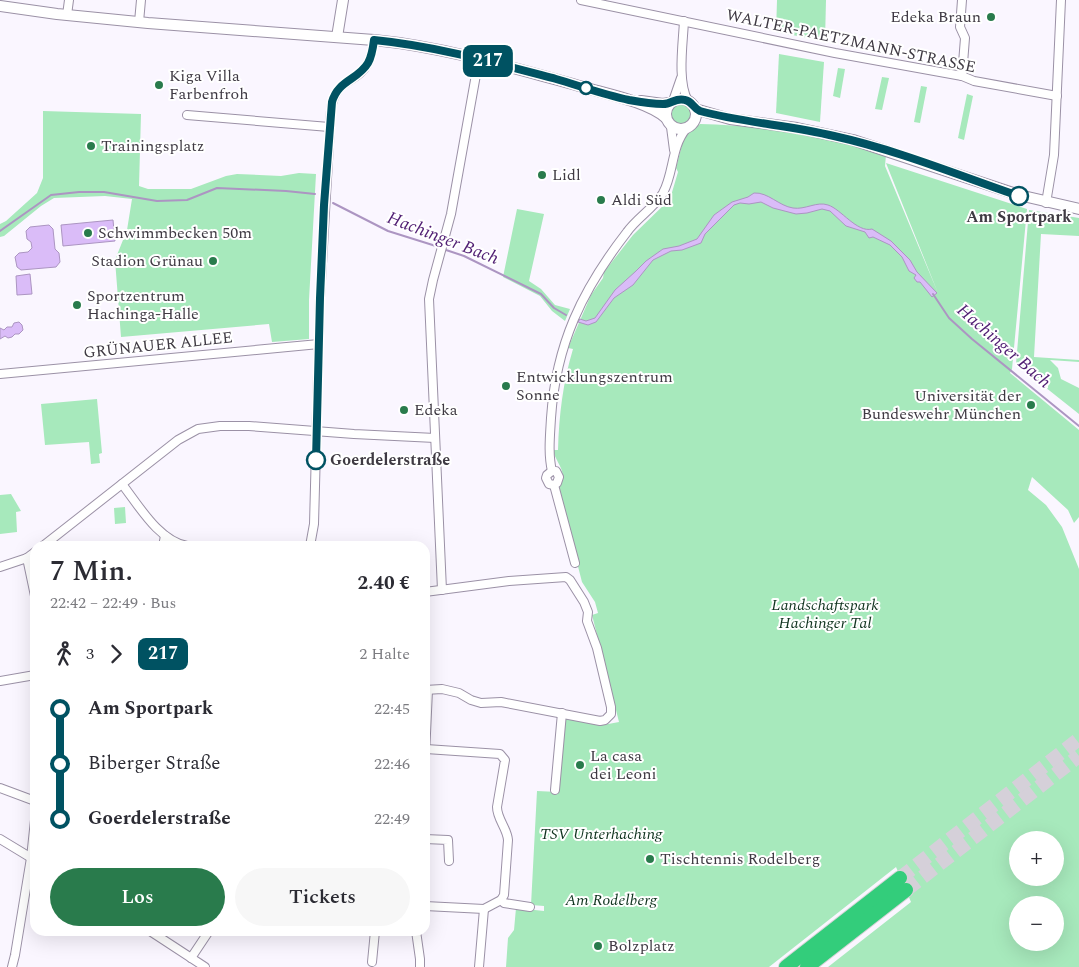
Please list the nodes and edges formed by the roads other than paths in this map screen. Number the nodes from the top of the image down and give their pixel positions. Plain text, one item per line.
1 (69, 0) edge
2 (141, 0) edge
3 (344, 0) edge
4 (581, 0) edge
5 (962, 0) edge
6 (1061, 0) edge
7 (0, 6) edge
8 (67, 15) junction
9 (684, 21) junction
10 (139, 22) junction
11 (337, 37) junction
12 (374, 40) junction
13 (479, 58) junction
14 (682, 74) junction
15 (962, 76) junction
16 (1057, 96) junction
17 (629, 100) junction
18 (671, 102) junction
19 (692, 105) junction
20 (187, 115) dead end
21 (730, 118) junction
22 (668, 122) junction
23 (690, 126) junction
24 (329, 127) junction
25 (674, 157) junction
26 (1046, 203) junction
27 (1079, 209) edge
28 (319, 344) junction
29 (0, 374) edge
30 (317, 431) junction
31 (435, 438) junction
32 (122, 484) junction
33 (165, 536) junction
34 (48, 541) edge
35 (164, 541) edge
36 (173, 541) edge
37 (311, 541) edge
38 (30, 556) edge
39 (27, 558) junction
40 (575, 563) dead end
41 (0, 567) edge
42 (30, 572) edge
43 (442, 590) junction
44 (430, 591) edge
45 (30, 676) edge
46 (0, 681) edge
47 (430, 690) edge
48 (562, 713) junction
49 (430, 752) edge
50 (0, 788) edge
51 (555, 790) dead end
52 (30, 799) edge
53 (0, 839) edge
54 (430, 839) edge
55 (30, 857) edge
56 (449, 861) dead end
57 (30, 875) edge
58 (501, 900) junction
59 (430, 906) edge
60 (530, 907) dead end
61 (484, 909) junction
62 (158, 936) edge
63 (206, 936) edge
64 (375, 936) edge
65 (417, 936) edge
66 (191, 958) junction
67 (372, 962) dead end
68 (12, 967) edge
69 (205, 967) edge
70 (420, 967) edge
71 (479, 967) edge
72 (786, 967) edge
73 (807, 967) edge

1 - 8 street
2 - 10 street
3 - 11 main road
4 - 9 street, WALTER-PAETZMANN-STRASSE
5 - 15 street
6 - 16 street
7 - 8 main road
8 - 10 main road
9 - 14 street
9 - 15 street, WALTER-PAETZMANN-STRASSE
10 - 11 main road
11 - 12 main road
12 - 13 main road
12 - 24 street
13 - 17 main road
13 - 31 street
14 - 18 street
14 - 19 street
15 - 16 street, WALTER-PAETZMANN-STRASSE
16 - 26 street
17 - 18 main road
17 - 22 main road
18 - 19 main road
18 - 22 main road
19 - 21 main road
19 - 23 main road
20 - 24 street
21 - 23 main road
21 - 26 main road
22 - 23 main road
22 - 25 street
23 - 25 street
24 - 28 street
25 - 40 street
26 - 27 main road
28 - 29 street, GRÜNAUER ALLEE
28 - 30 street
30 - 31 street
30 - 32 street
30 - 37 street
31 - 43 street
32 - 33 street
32 - 34 street
33 - 35 street
33 - 36 street
38 - 39 street
39 - 41 street
39 - 42 street
43 - 44 street
43 - 48 street
45 - 46 street
47 - 48 street
48 - 51 street
49 - 58 street
50 - 52 street
53 - 55 street
54 - 56 street
57 - 68 street
58 - 60 street
58 - 61 street
59 - 61 street
61 - 71 street
62 - 66 street
63 - 66 street
64 - 67 street
65 - 70 street
66 - 69 street
72 - 73 highway

